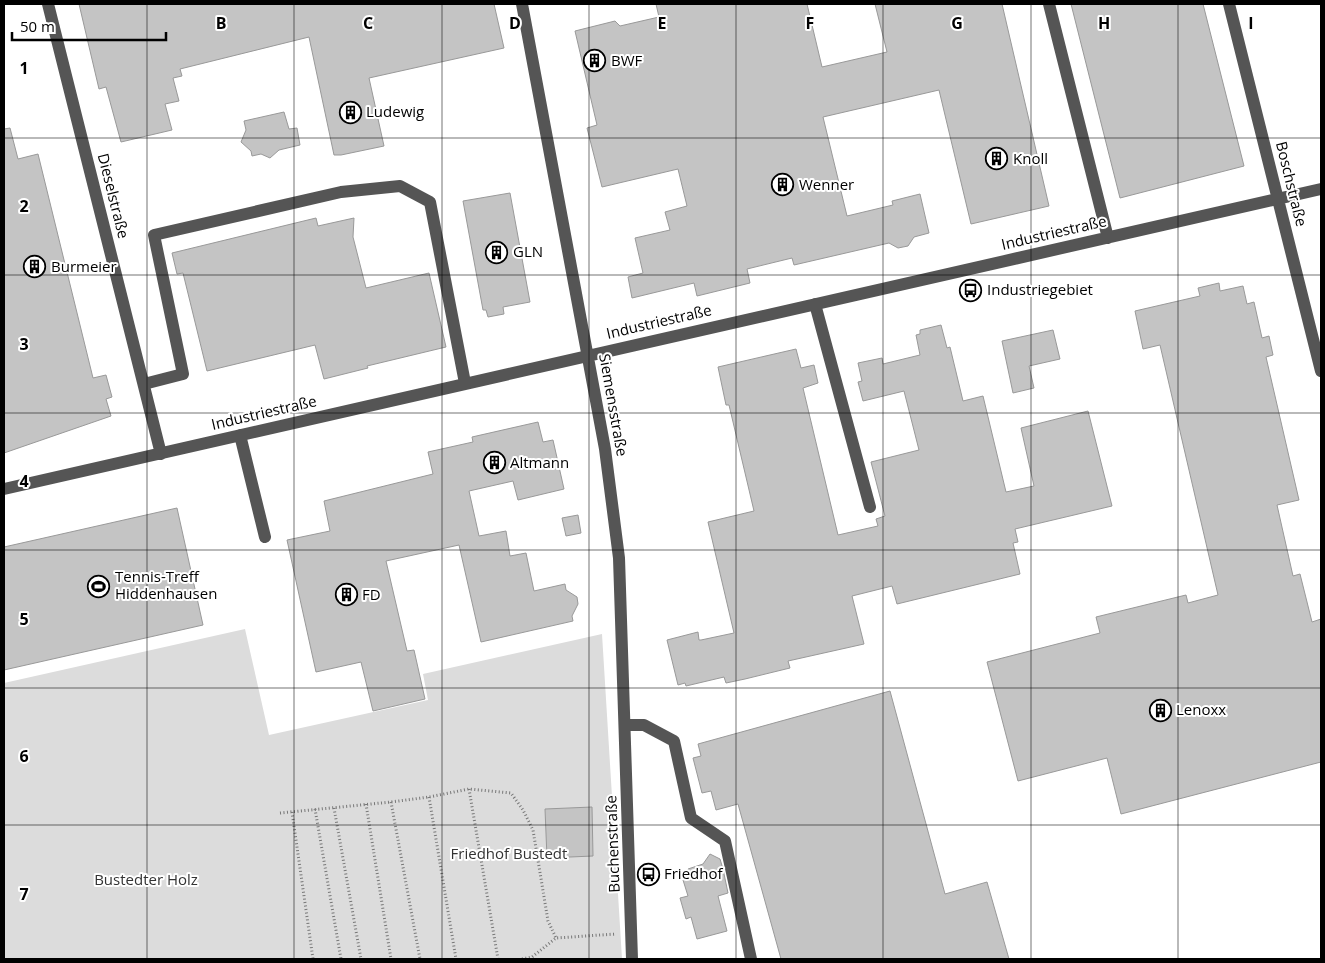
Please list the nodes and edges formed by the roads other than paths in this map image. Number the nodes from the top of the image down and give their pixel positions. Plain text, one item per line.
1 (48, 4) edge
2 (522, 4) edge
3 (1049, 4) edge
4 (1228, 4) edge
5 (1321, 189) edge
6 (1278, 199) junction
7 (1108, 238) junction
8 (815, 304) junction
9 (587, 355) junction
10 (1321, 371) edge
11 (466, 383) junction
12 (144, 384) junction
13 (240, 435) junction
14 (162, 454) junction
15 (4, 489) edge
16 (870, 507) dead end
17 (265, 537) dead end
18 (626, 727) junction
19 (632, 959) edge
20 (750, 959) edge

1 - 12 street, Dieselstraße
2 - 9 street, Siemensstraße
3 - 7 street
4 - 6 street, Boschstraße
5 - 6 street, Industriestraße
6 - 7 street, Industriestraße
6 - 10 street, Boschstraße
7 - 8 street, Industriestraße
8 - 9 street, Industriestraße
8 - 16 street
9 - 11 street, Industriestraße
9 - 18 street, Siemensstraße
11 - 12 street
11 - 13 street, Industriestraße
12 - 14 street, Dieselstraße
13 - 14 street, Industriestraße
13 - 17 street
14 - 15 street, Industriestraße
18 - 19 street, Buchenstraße
18 - 20 street

